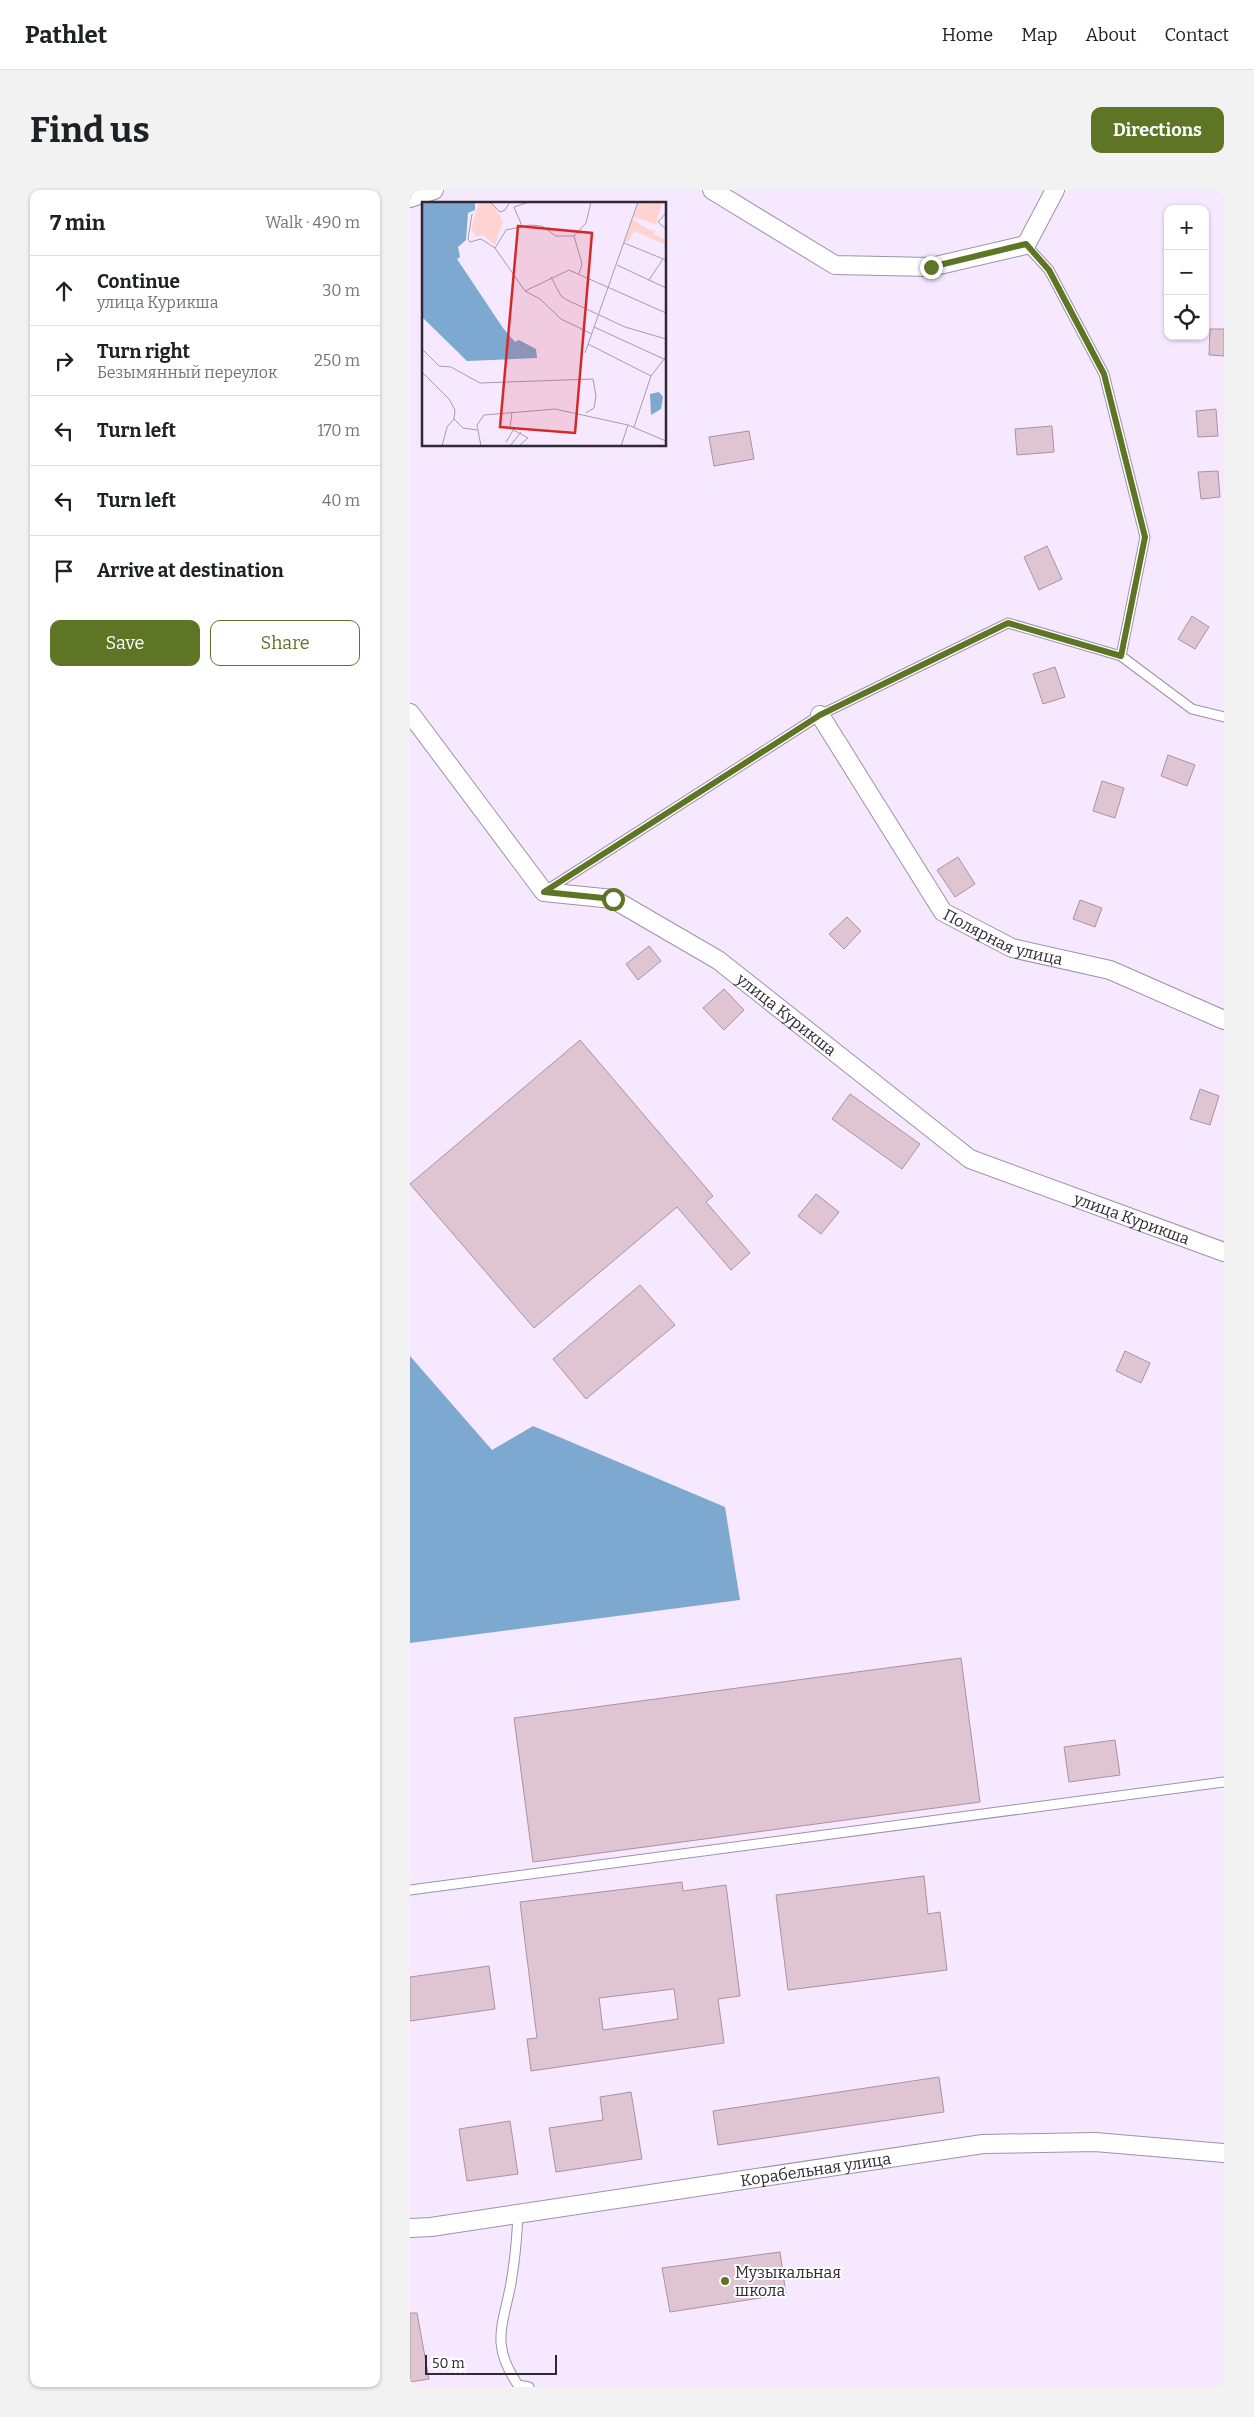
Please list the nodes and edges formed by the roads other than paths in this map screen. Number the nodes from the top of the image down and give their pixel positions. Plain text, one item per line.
1 (434, 190) edge
2 (712, 190) edge
3 (1055, 190) edge
4 (410, 198) edge
5 (1026, 244) junction
6 (1121, 656) junction
7 (410, 713) edge
8 (820, 715) junction
9 (1224, 717) edge
10 (544, 892) junction
11 (1224, 1020) edge
12 (1224, 1252) edge
13 (1224, 1782) edge
14 (410, 1890) edge
15 (1224, 2154) edge
16 (518, 2214) junction
17 (410, 2228) edge
18 (529, 2387) edge

1 - 4 street
2 - 5 street
3 - 5 street
5 - 6 lane
6 - 8 lane
6 - 9 lane
7 - 10 street
8 - 10 lane
8 - 11 street, Полярная улица
10 - 12 street, улица Курикша
13 - 14 lane
15 - 16 street, Корабельная улица
16 - 17 street, Корабельная улица
16 - 18 lane

